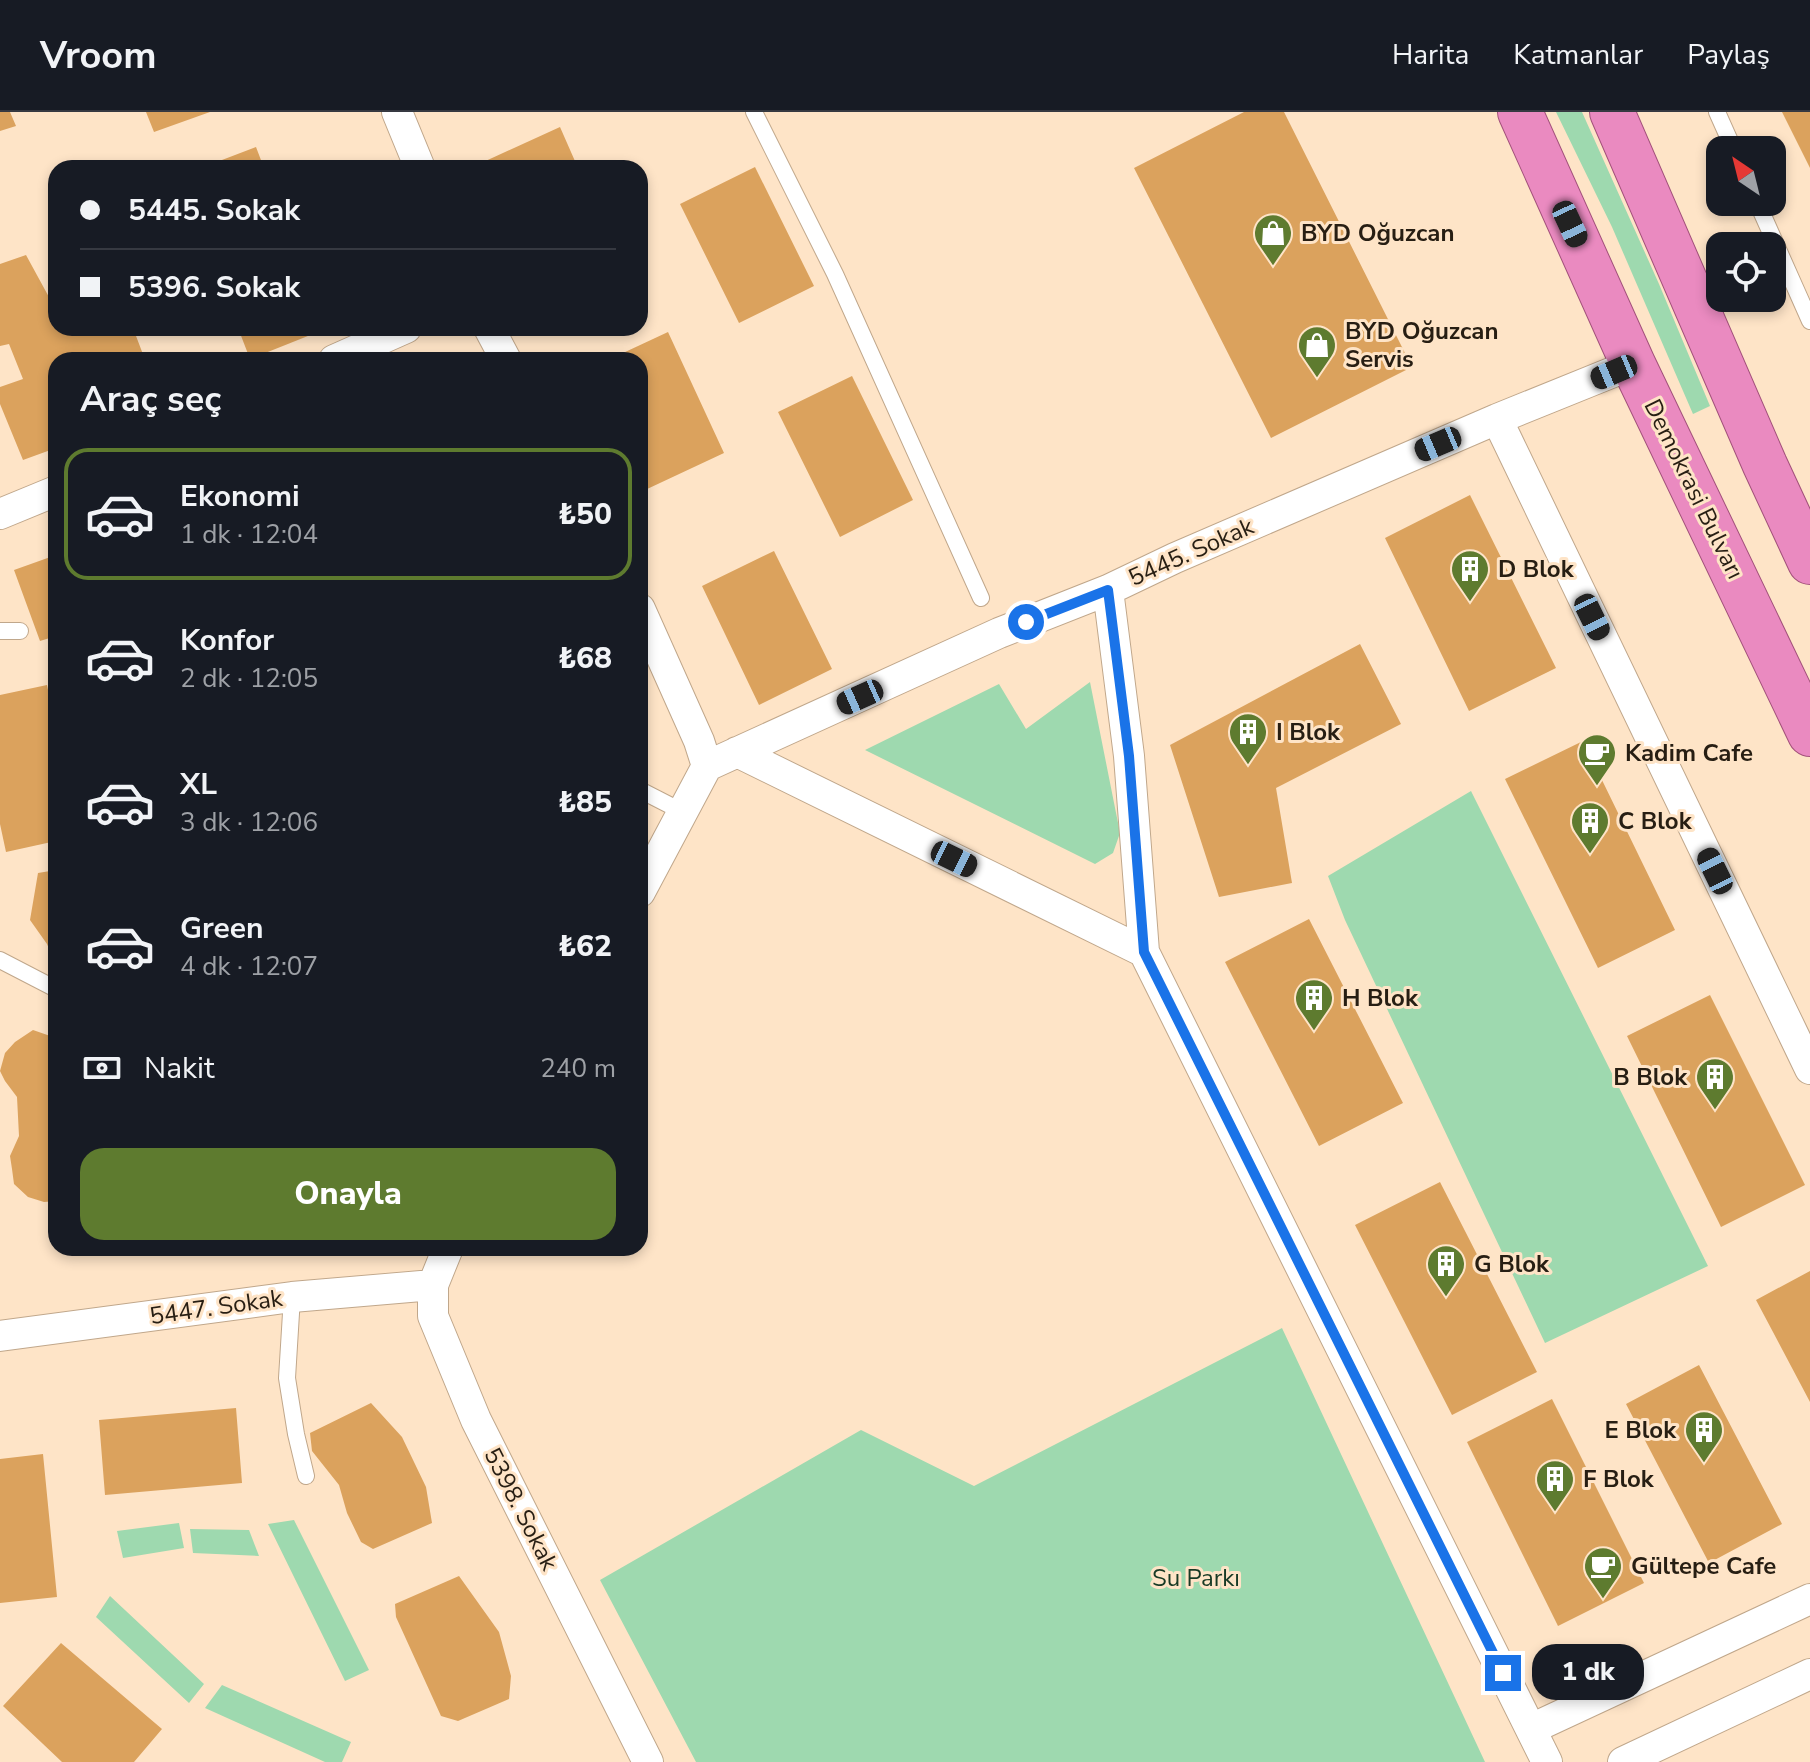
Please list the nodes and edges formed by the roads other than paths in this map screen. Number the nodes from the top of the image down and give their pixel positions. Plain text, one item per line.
1 (397, 112) edge
2 (754, 112) edge
3 (1520, 112) edge
4 (1612, 112) edge
5 (1717, 112) edge
6 (1728, 136) edge
7 (417, 160) edge
8 (1763, 216) edge
9 (1810, 321) edge
10 (388, 336) edge
11 (352, 352) edge
12 (1633, 364) junction
13 (1497, 419) junction
14 (48, 494) edge
15 (0, 514) edge
16 (1810, 562) edge
17 (1108, 590) junction
18 (981, 598) dead end
19 (648, 627) edge
20 (0, 631) edge
21 (20, 631) dead end
22 (1810, 734) edge
23 (737, 752) junction
24 (707, 766) junction
25 (648, 794) edge
26 (683, 812) junction
27 (648, 877) edge
28 (1144, 952) junction
29 (0, 960) edge
30 (48, 985) edge
31 (1810, 1069) edge
32 (445, 1256) edge
33 (433, 1285) junction
34 (292, 1297) junction
35 (0, 1336) edge
36 (306, 1476) dead end
37 (1810, 1599) edge
38 (1810, 1674) edge
39 (1531, 1729) junction
40 (648, 1762) edge
41 (1547, 1762) edge
42 (1623, 1762) edge

1 - 7 street
2 - 18 lane
3 - 12 highway, Demokrasi Bulvarı
4 - 16 highway
5 - 6 lane
8 - 9 lane
10 - 11 street
12 - 13 street, 5445. Sokak
12 - 22 highway, Demokrasi Bulvarı
13 - 17 street, 5445. Sokak
13 - 31 street
14 - 15 street
17 - 23 street, 5445. Sokak
17 - 28 street
19 - 24 street
20 - 21 lane
23 - 24 street, 5445. Sokak
23 - 28 street
24 - 26 street
25 - 26 lane
26 - 27 street
28 - 39 street
29 - 30 lane
32 - 33 street, 5398. Sokak
33 - 34 street, 5447. Sokak
33 - 40 street, 5398. Sokak
34 - 35 street, 5447. Sokak
34 - 36 lane
37 - 39 street
38 - 42 street
39 - 41 street

